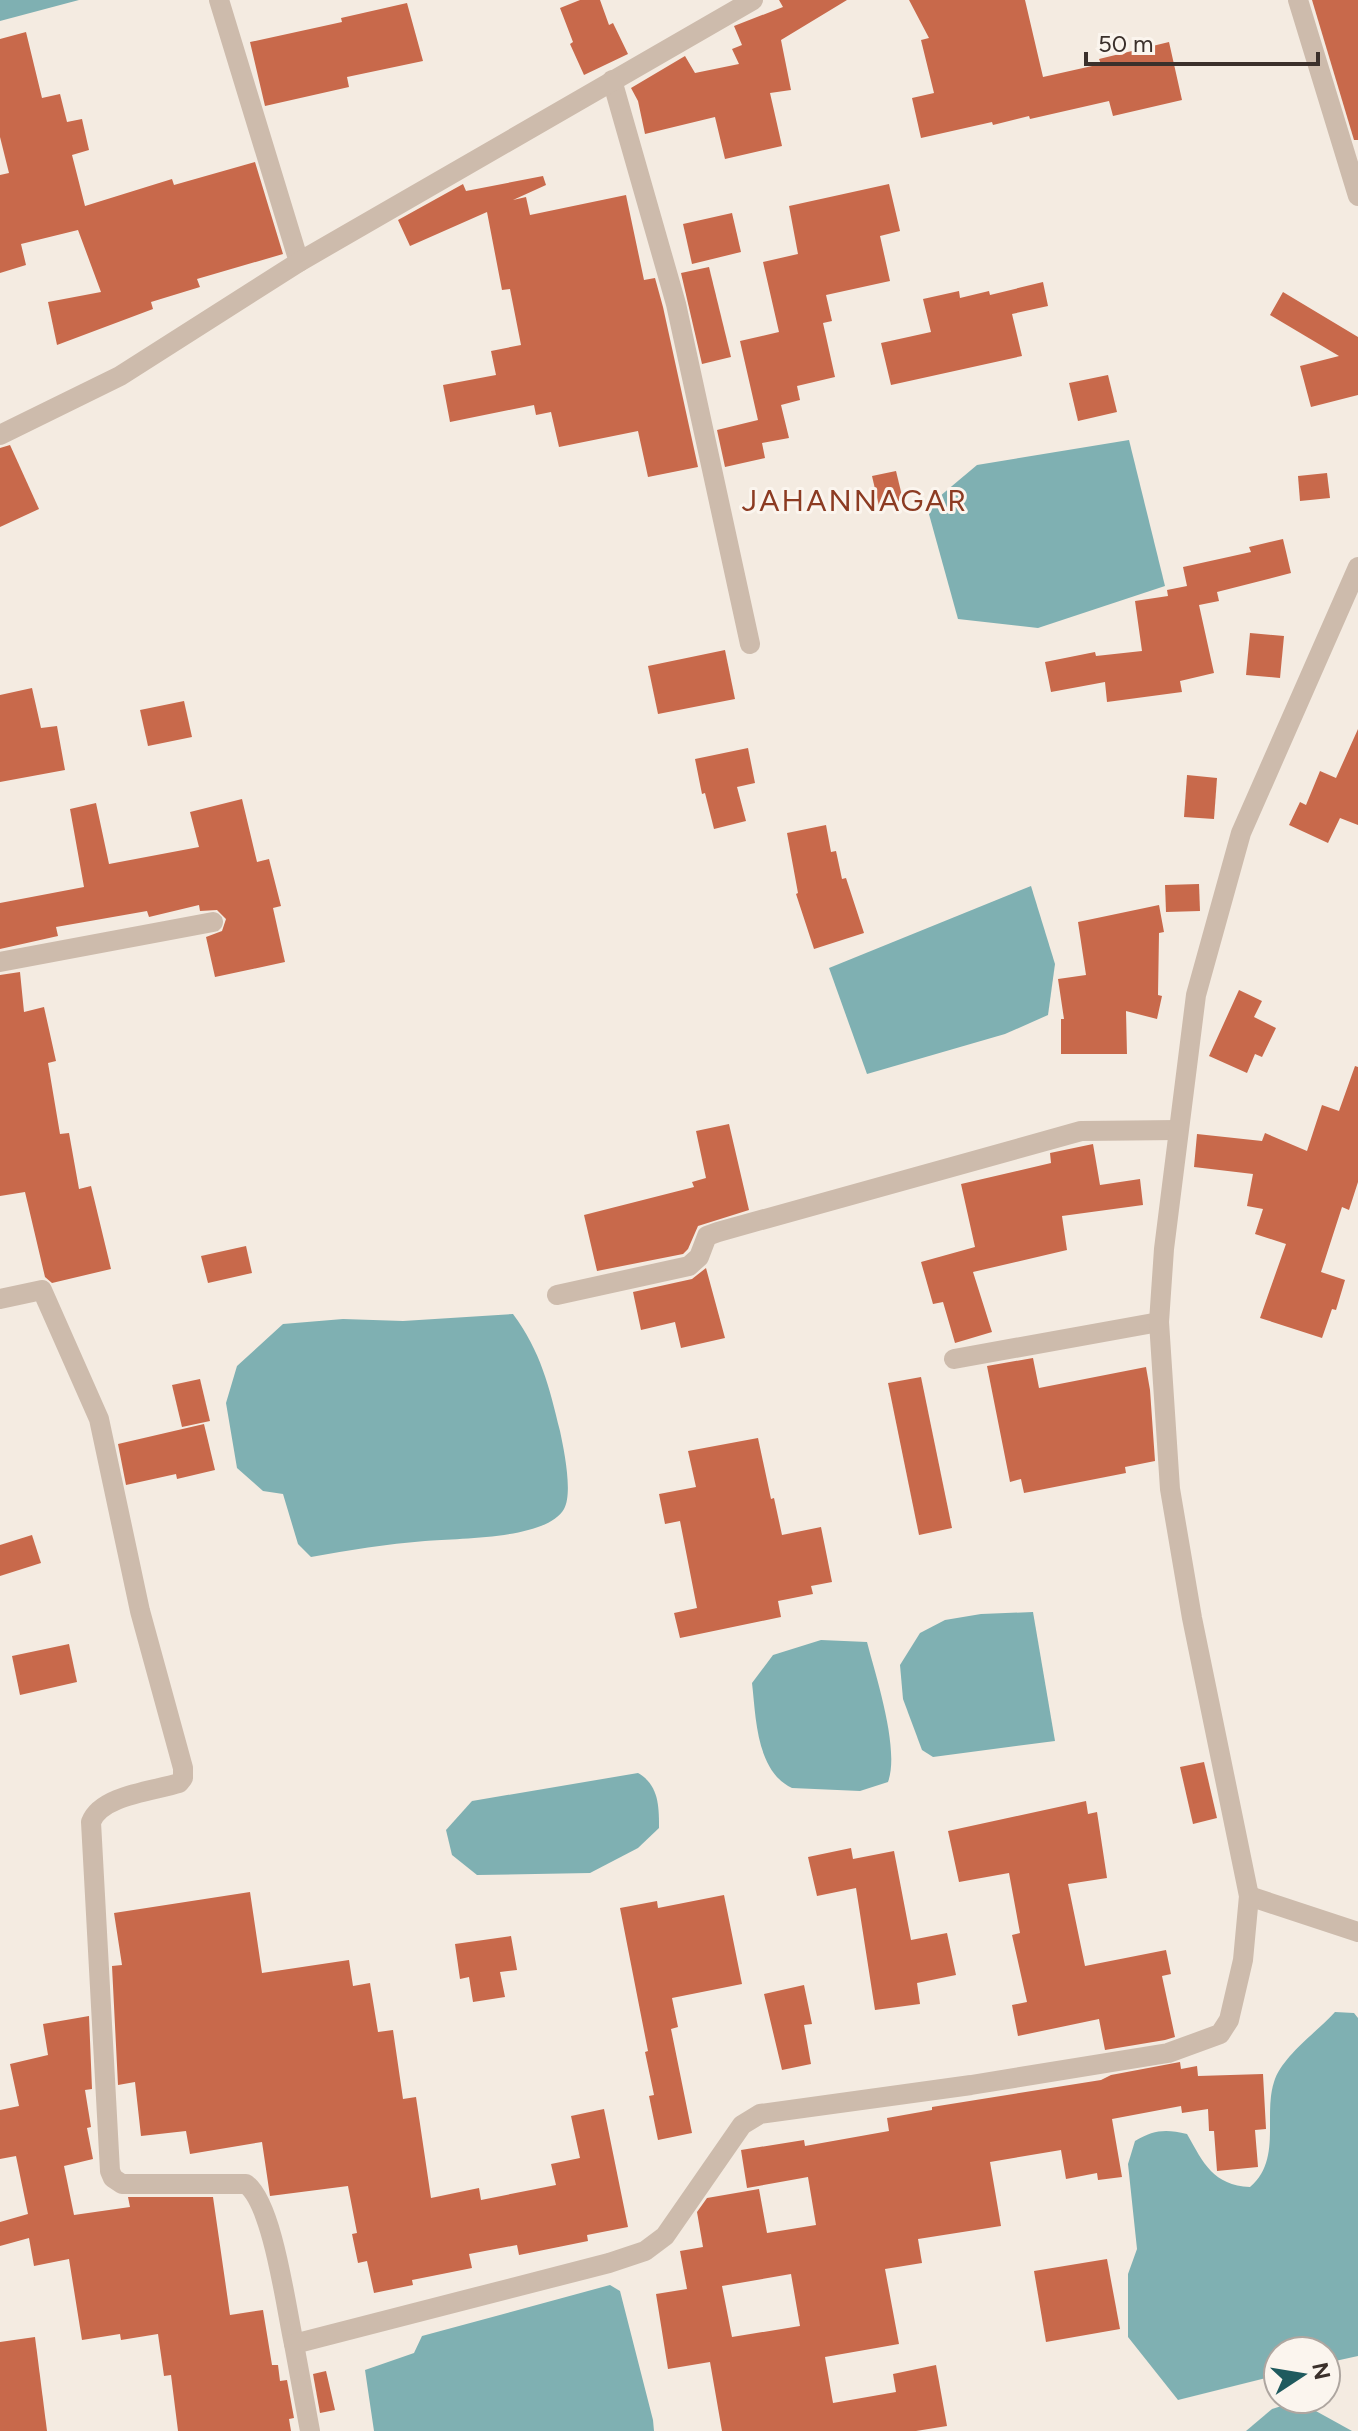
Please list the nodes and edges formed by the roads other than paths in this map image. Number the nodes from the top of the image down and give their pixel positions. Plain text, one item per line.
1 (219, 0) edge
2 (753, 0) edge
3 (1298, 0) edge
4 (612, 80) junction
5 (1353, 162) edge
6 (1358, 196) edge
7 (299, 262) junction
8 (0, 435) edge
9 (1358, 567) edge
10 (750, 644) dead end
11 (213, 922) dead end
12 (0, 962) edge
13 (1178, 1130) junction
14 (557, 1295) dead end
15 (0, 1299) edge
16 (1159, 1322) junction
17 (954, 1359) dead end
18 (1249, 1896) junction
19 (1358, 1932) edge
20 (294, 2344) junction
21 (310, 2431) edge

1 - 7 street
2 - 4 street
3 - 5 street
4 - 7 street
4 - 10 street
5 - 6 street
7 - 8 street
9 - 13 street
11 - 12 street
13 - 14 street
13 - 16 street
15 - 20 street
16 - 17 street
16 - 18 street
18 - 19 street
18 - 20 street
20 - 21 street

